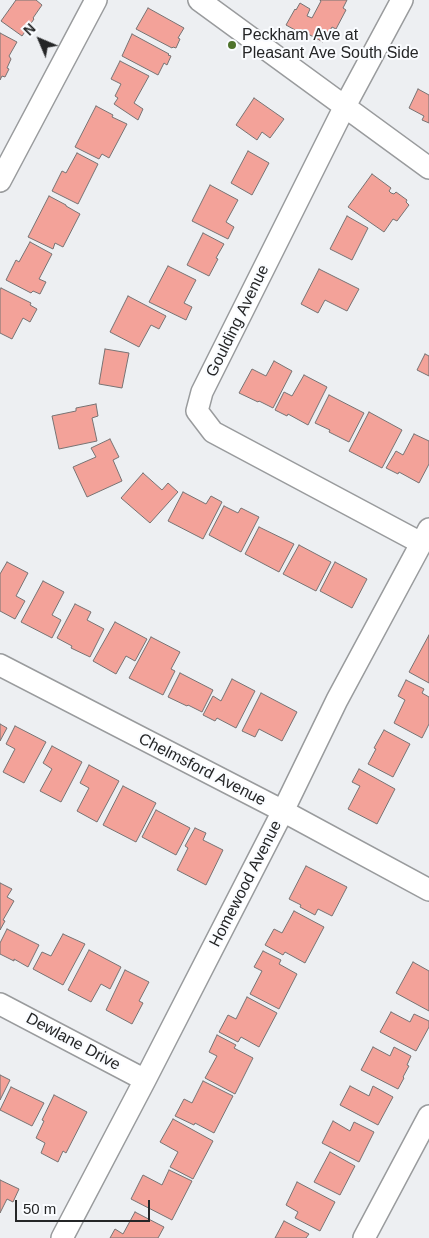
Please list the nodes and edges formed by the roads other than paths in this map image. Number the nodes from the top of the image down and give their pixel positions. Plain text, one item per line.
1 (96, 0) edge
2 (199, 0) edge
3 (402, 0) edge
4 (345, 106) junction
5 (429, 168) edge
6 (0, 181) edge
7 (425, 536) edge
8 (0, 665) edge
9 (283, 812) junction
10 (429, 890) edge
11 (0, 1004) edge
12 (146, 1080) junction
13 (429, 1116) edge
14 (62, 1238) edge
15 (364, 1238) edge

1 - 6 street
2 - 4 street
3 - 4 street, Goulding Avenue
4 - 5 street
4 - 7 street, Goulding Avenue
7 - 9 street, Homewood Avenue
8 - 9 street, Chelmsford Avenue
9 - 10 street, Chelmsford Avenue
9 - 12 street, Homewood Avenue
11 - 12 street, Dewlane Drive
12 - 14 street, Homewood Avenue
13 - 15 street

